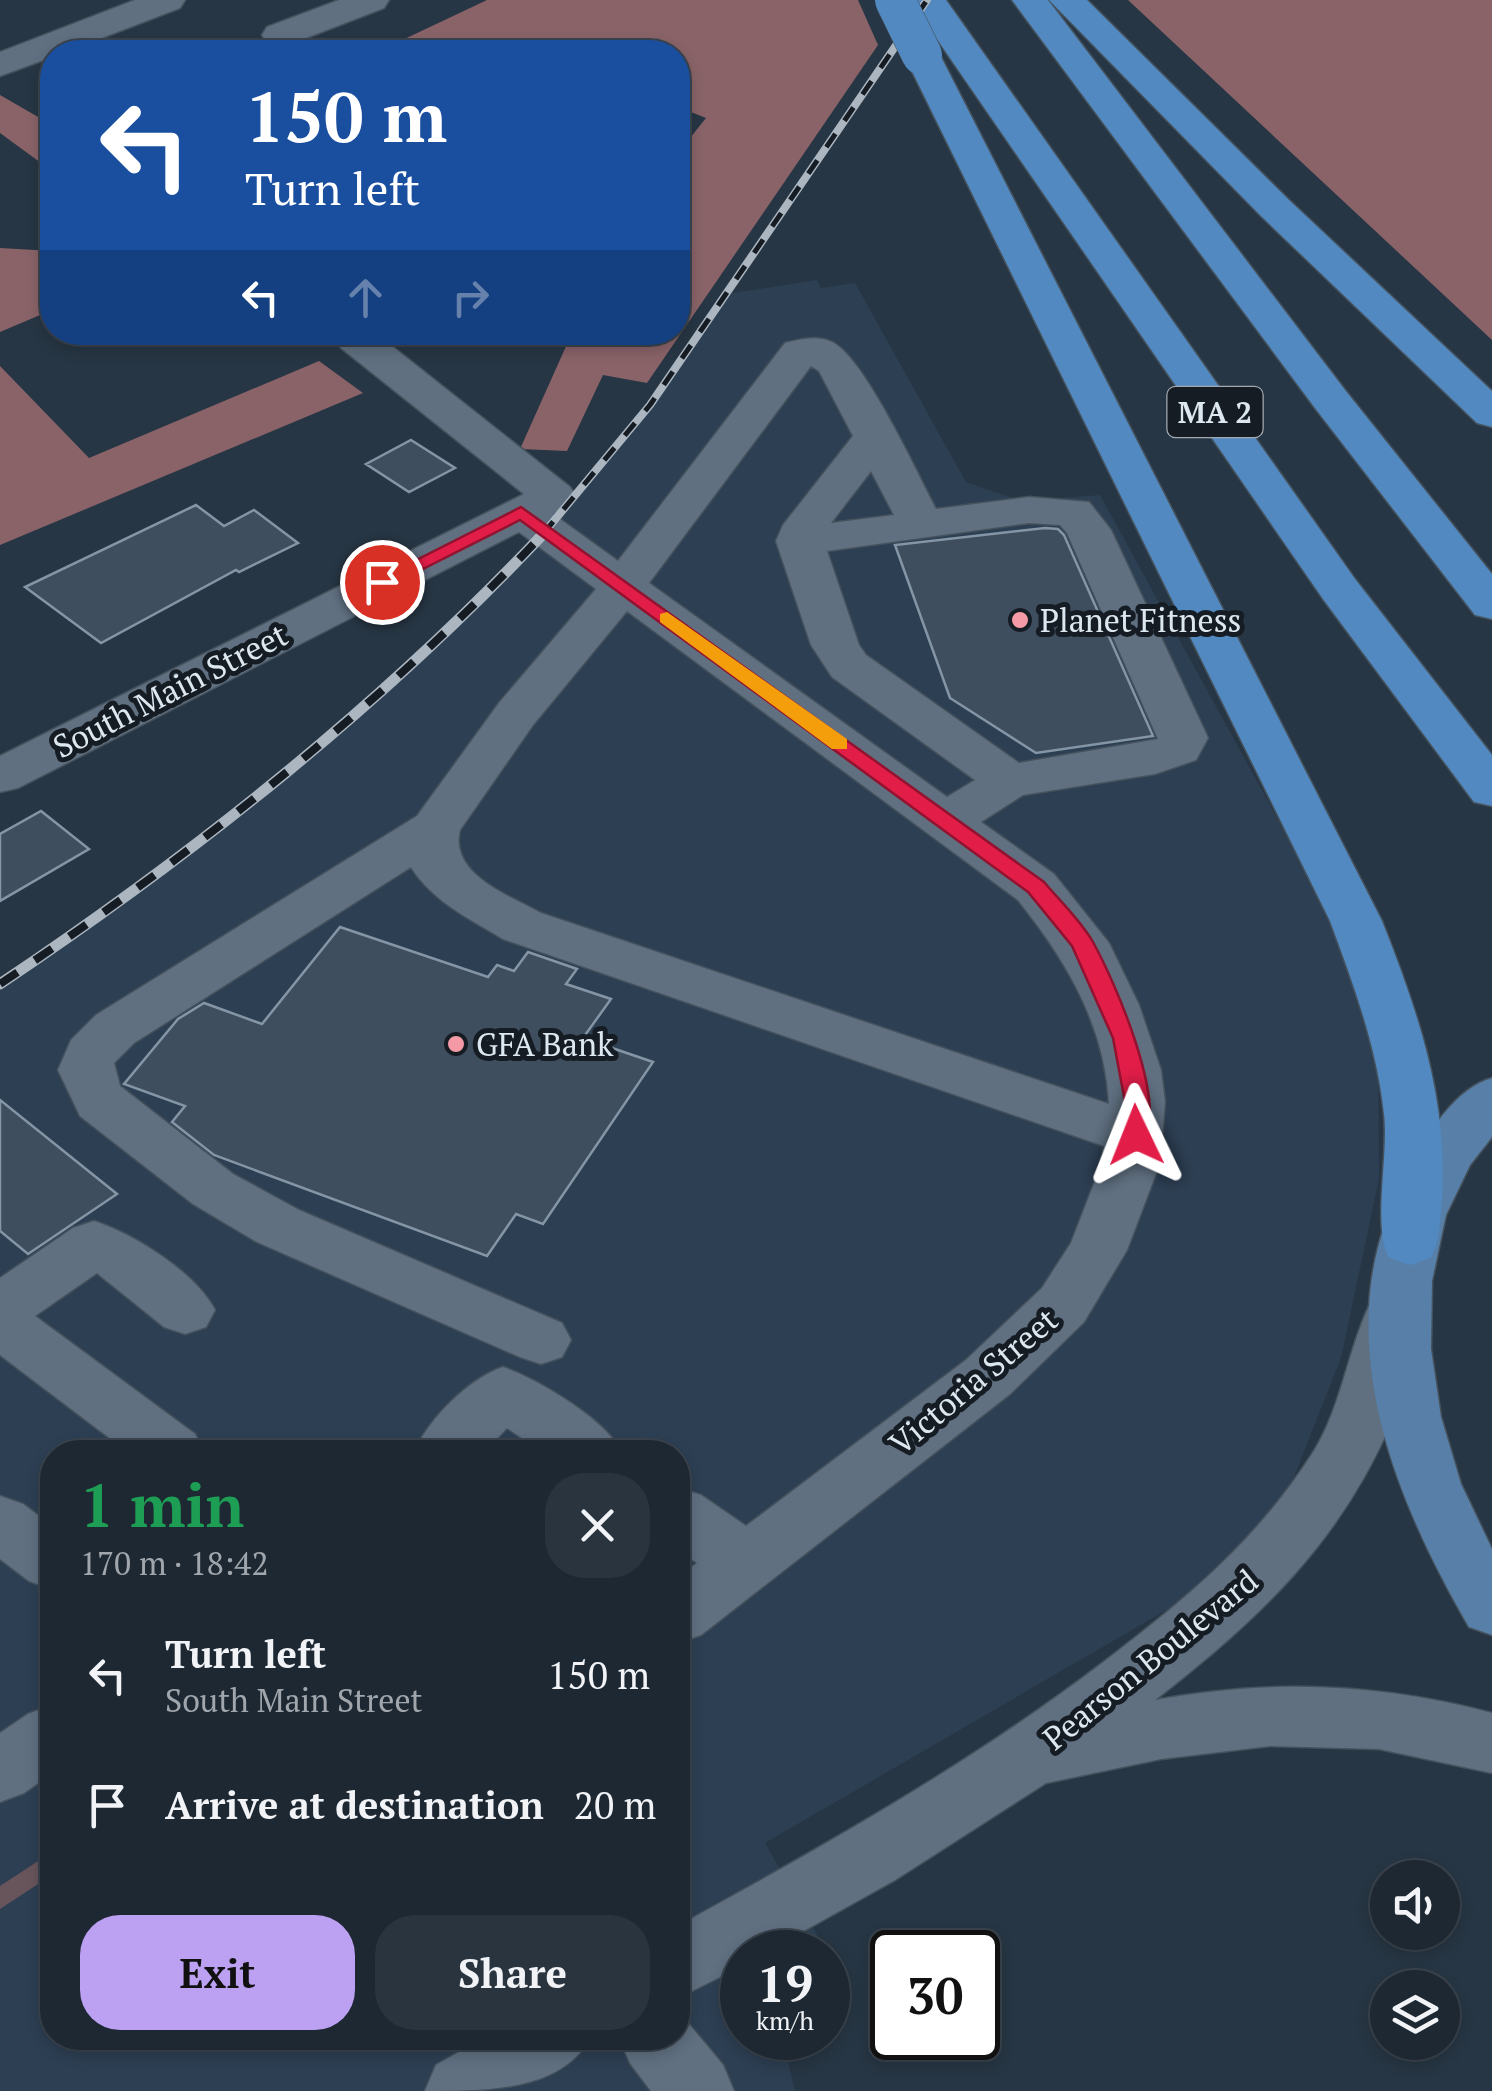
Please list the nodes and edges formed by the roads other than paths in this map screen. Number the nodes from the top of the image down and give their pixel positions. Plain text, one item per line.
1 (167, 0) edge
2 (371, 0) edge
3 (895, 0) edge
4 (1030, 0) edge
5 (1067, 0) edge
6 (932, 28) edge
7 (280, 35) dead end
8 (64, 40) edge
9 (40, 49) edge
10 (0, 65) edge
11 (363, 345) edge
12 (1492, 414) edge
13 (875, 436) junction
14 (537, 504) junction
15 (923, 526) junction
16 (800, 542) junction
17 (623, 586) junction
18 (1492, 605) edge
19 (0, 776) edge
20 (1010, 781) junction
21 (1492, 790) edge
22 (945, 821) junction
23 (436, 828) junction
24 (1492, 1098) edge
25 (1136, 1135) junction
26 (1405, 1266) junction
27 (0, 1309) edge
28 (185, 1310) dead end
29 (0, 1322) edge
30 (541, 1340) dead end
31 (157, 1440) edge
32 (458, 1440) edge
33 (573, 1440) edge
34 (690, 1522) edge
35 (0, 1523) edge
36 (40, 1553) edge
37 (746, 1562) junction
38 (690, 1606) edge
39 (1492, 1607) edge
40 (1492, 1743) edge
41 (40, 1744) edge
42 (1026, 1758) junction
43 (0, 1772) edge
44 (690, 1946) edge
45 (532, 2050) edge
46 (665, 2050) edge
47 (462, 2091) edge
48 (697, 2091) edge

1 - 8 street
2 - 7 street
3 - 6 highway, bridge
4 - 18 highway, MA 2
5 - 12 highway
6 - 21 highway, MA 2
6 - 26 highway
9 - 10 street
11 - 14 street, Victoria Street
13 - 15 street
13 - 16 street
13 - 17 street
14 - 17 street, Victoria Street
14 - 19 street, South Main Street
15 - 16 street
15 - 20 street
16 - 20 street
17 - 22 street, Victoria Street
17 - 23 street
20 - 22 street
22 - 25 street, Victoria Street
23 - 25 street
23 - 30 street
24 - 26 main road
25 - 37 street, Victoria Street
26 - 39 main road
26 - 42 street, Pearson Boulevard
27 - 28 street
29 - 31 street
32 - 33 street
34 - 37 street
35 - 36 street
37 - 38 street, Victoria Street
40 - 42 street, Pearson Boulevard
41 - 43 street
42 - 44 street, Pearson Boulevard
45 - 47 street
46 - 48 street

